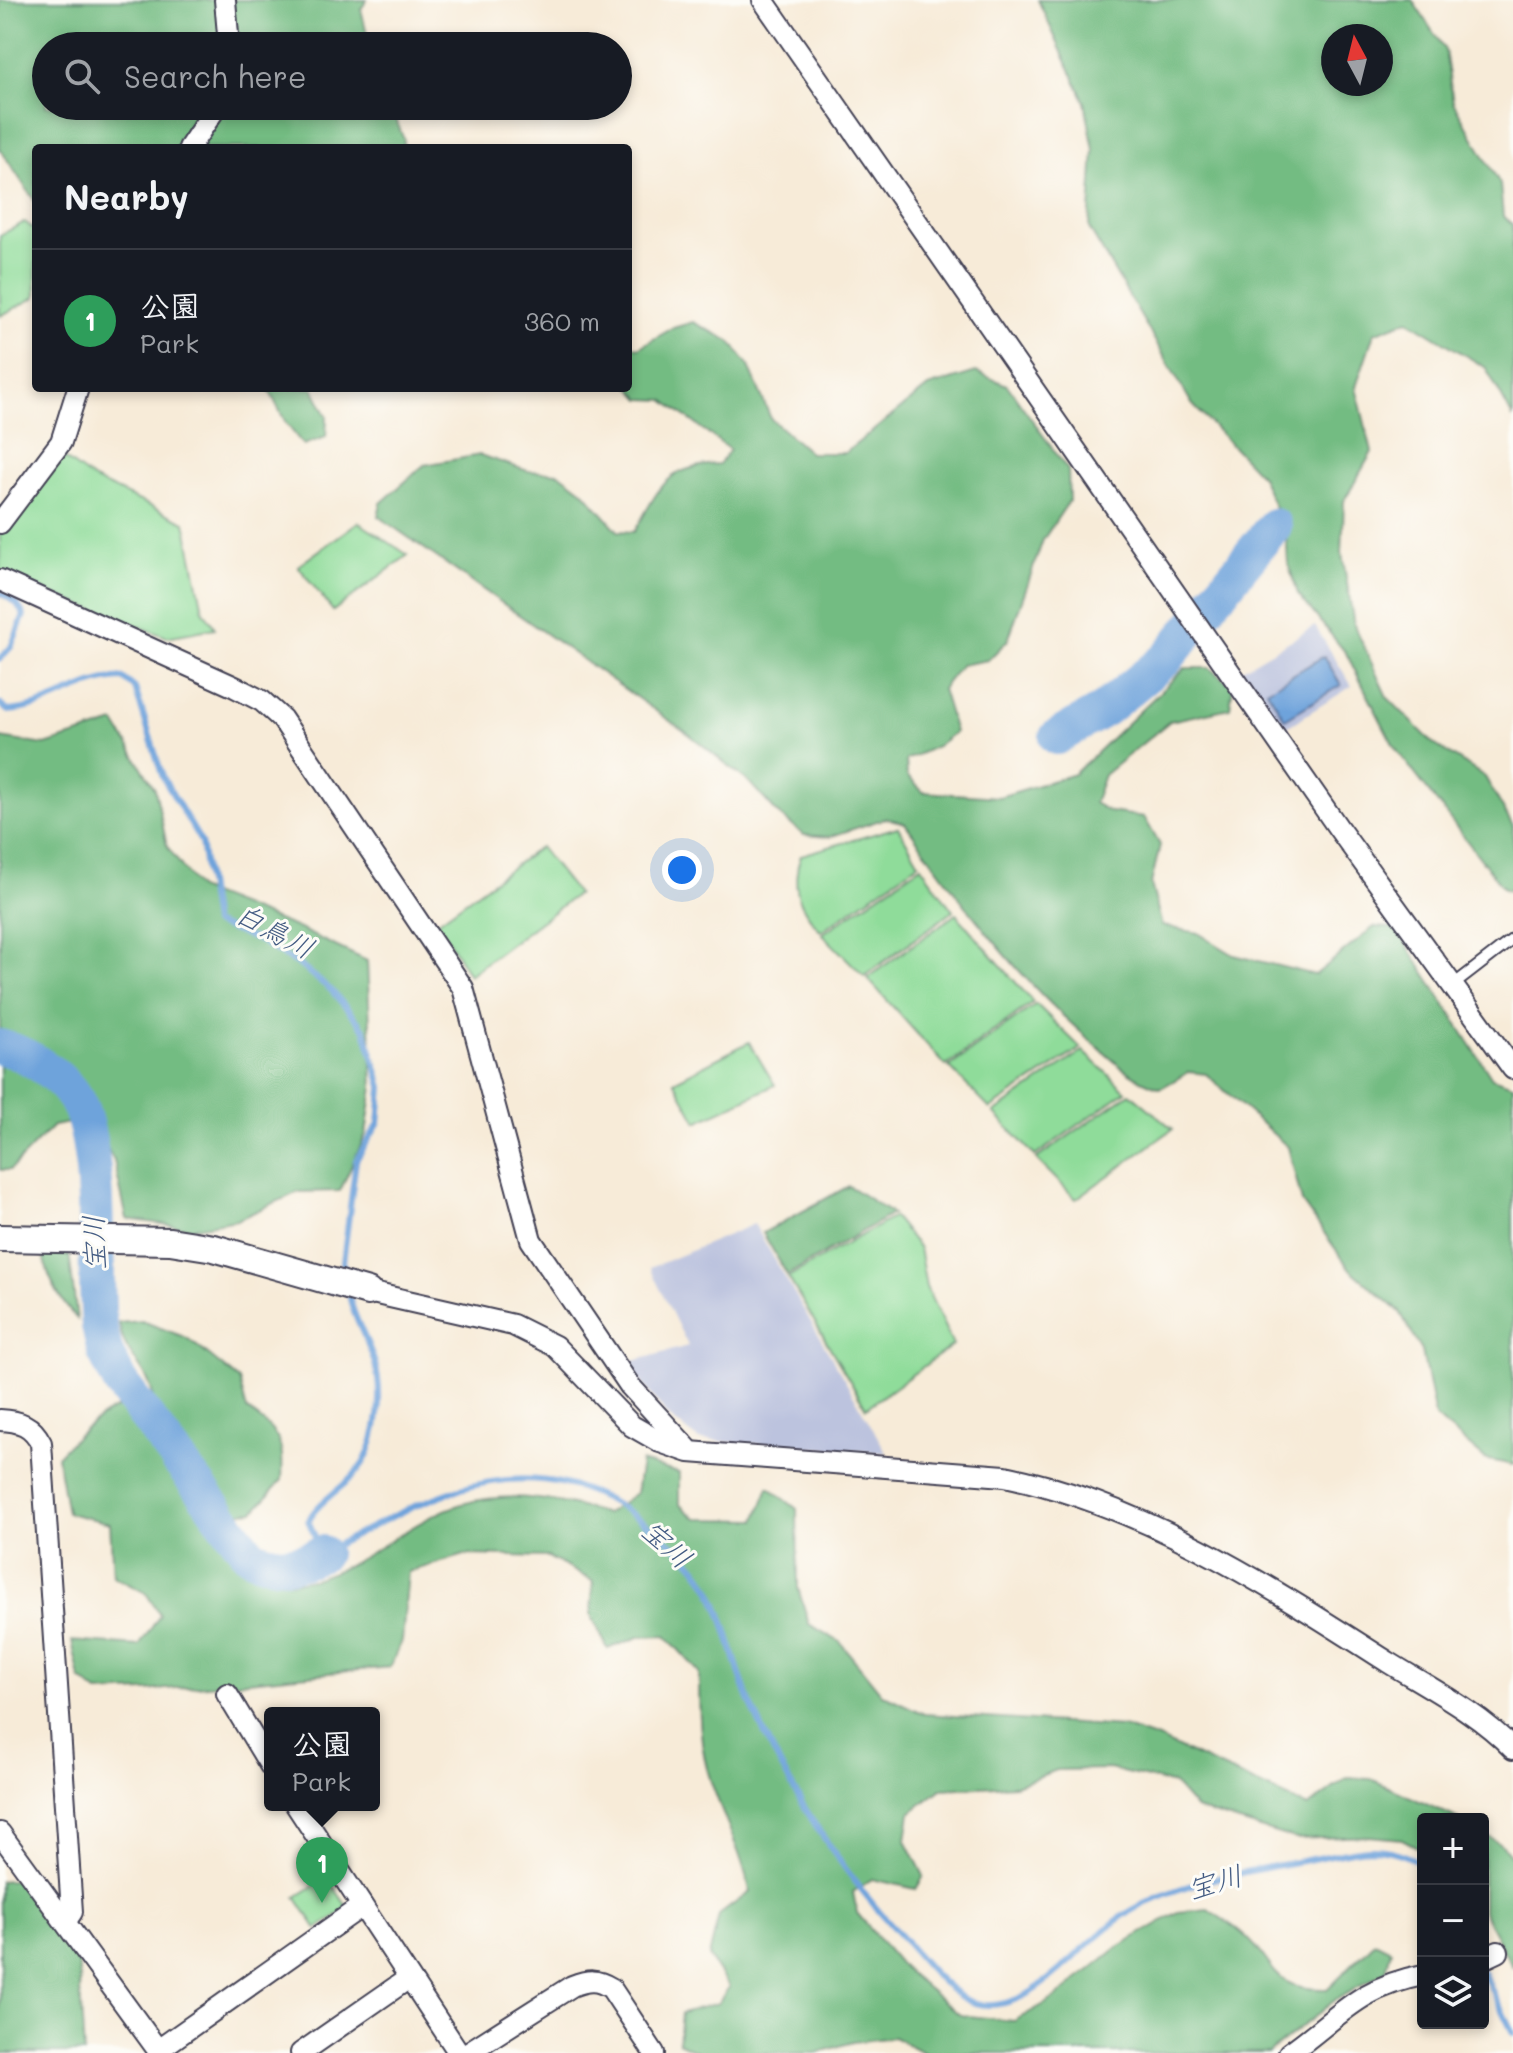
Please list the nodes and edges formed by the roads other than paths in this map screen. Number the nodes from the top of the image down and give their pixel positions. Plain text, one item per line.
1 (225, 0) edge
2 (763, 0) edge
3 (228, 32) edge
4 (208, 120) edge
5 (192, 144) edge
6 (77, 392) edge
7 (0, 523) edge
8 (0, 580) edge
9 (1513, 939) edge
10 (1452, 986) junction
11 (1513, 1069) edge
12 (0, 1238) edge
13 (368, 1292) joint
14 (0, 1420) edge
15 (689, 1452) junction
16 (227, 1694) dead end
17 (1513, 1749) edge
18 (264, 1755) edge
19 (300, 1811) edge
20 (0, 1833) edge
21 (362, 1906) junction
22 (66, 1921) junction
23 (1417, 1976) edge
24 (409, 1978) junction
25 (159, 2051) edge
26 (301, 2053) edge
27 (459, 2053) edge
28 (467, 2053) edge
29 (654, 2053) edge
30 (1289, 2053) edge

1 - 3 street
2 - 10 street
4 - 5 street
6 - 7 street
8 - 15 street
9 - 10 lane
10 - 11 street
12 - 13 street
13 - 15 street
14 - 22 street
15 - 17 street
16 - 18 street
19 - 21 street
20 - 22 street
21 - 24 street
21 - 25 street
22 - 25 street
23 - 30 street
24 - 26 street
24 - 27 street
28 - 29 street

